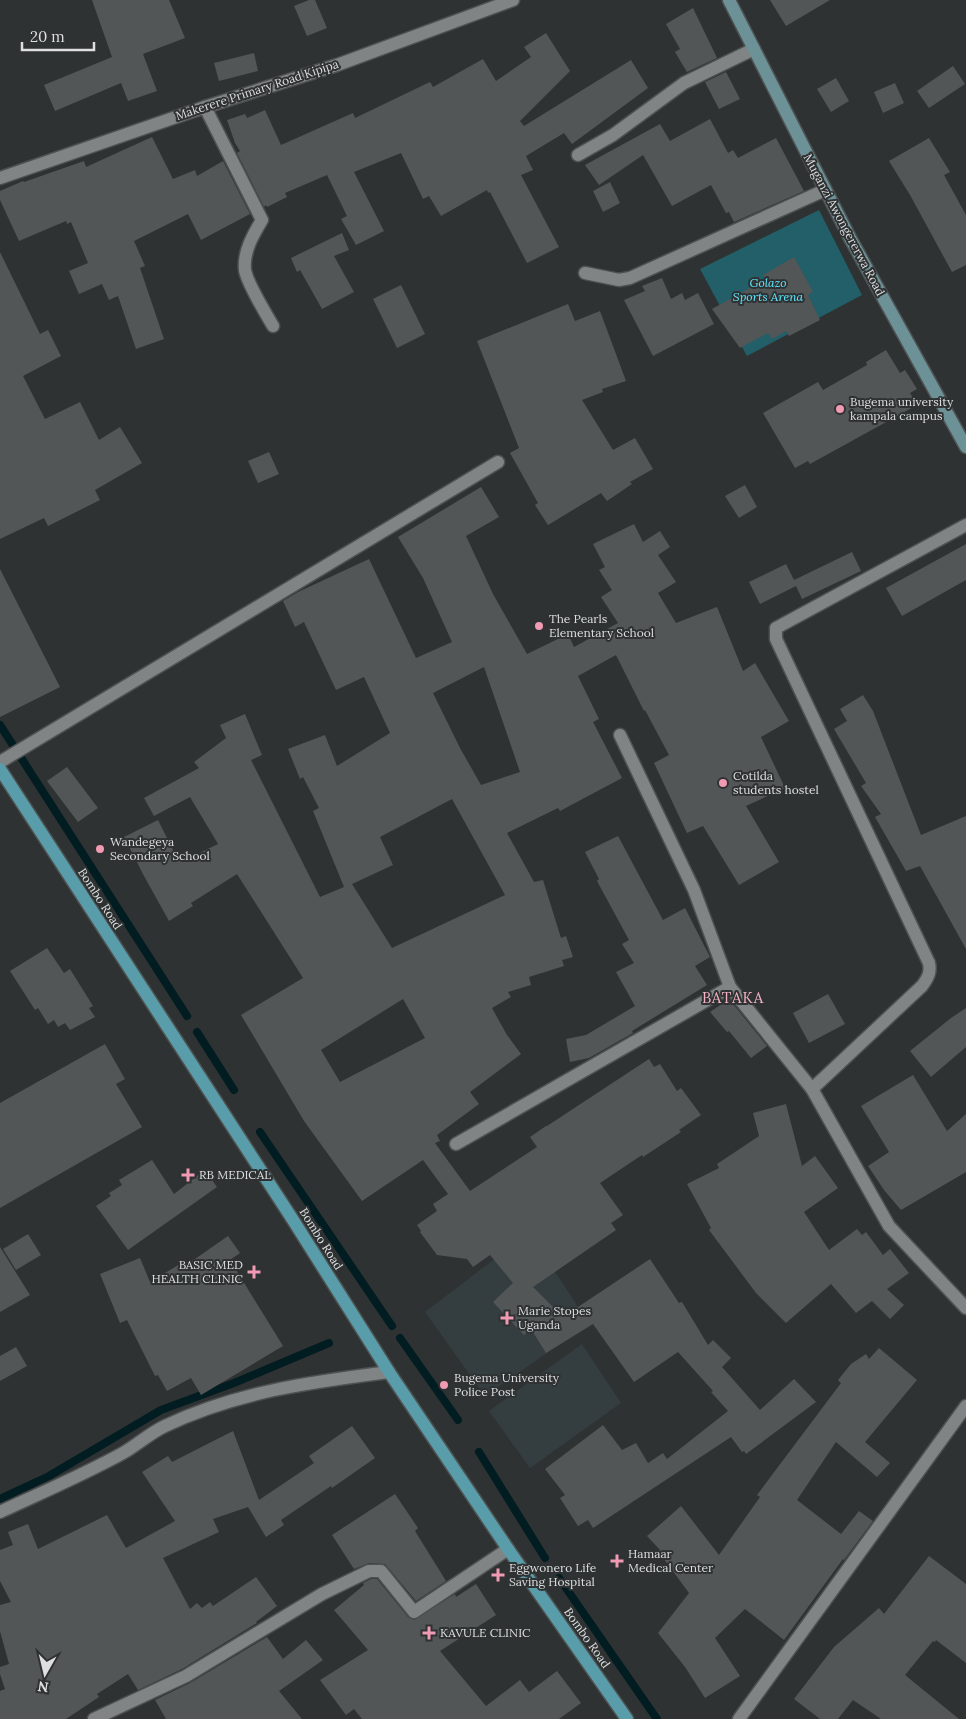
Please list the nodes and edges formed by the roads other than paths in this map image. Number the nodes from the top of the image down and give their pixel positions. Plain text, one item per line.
1 (513, 0) edge
2 (729, 0) edge
3 (754, 48) junction
4 (205, 107) junction
5 (578, 155) dead end
6 (0, 178) edge
7 (825, 190) junction
8 (585, 274) dead end
9 (273, 326) dead end
10 (966, 447) edge
11 (498, 462) dead end
12 (966, 525) edge
13 (620, 735) dead end
14 (0, 762) edge
15 (0, 769) edge
16 (730, 987) junction
17 (812, 1089) junction
18 (456, 1144) dead end
19 (966, 1308) edge
20 (389, 1372) junction
21 (966, 1406) edge
22 (0, 1512) edge
23 (508, 1549) junction
24 (94, 1719) edge
25 (627, 1719) edge
26 (738, 1719) edge

1 - 4 street, Makerere Primary Road Kipipa
2 - 3 street, Muganzi Awongererwa Road
3 - 5 street
3 - 7 street, Muganzi Awongererwa Road
4 - 6 street, Makerere Primary Road Kipipa
4 - 9 street
7 - 8 street
7 - 10 street, Muganzi Awongererwa Road
11 - 14 street
12 - 17 street
13 - 16 street
15 - 20 main road, Bombo Road
16 - 17 street
16 - 18 street
17 - 19 street
20 - 22 street
20 - 23 main road, Bombo Road
21 - 26 street
23 - 24 street
23 - 25 main road, Bombo Road

